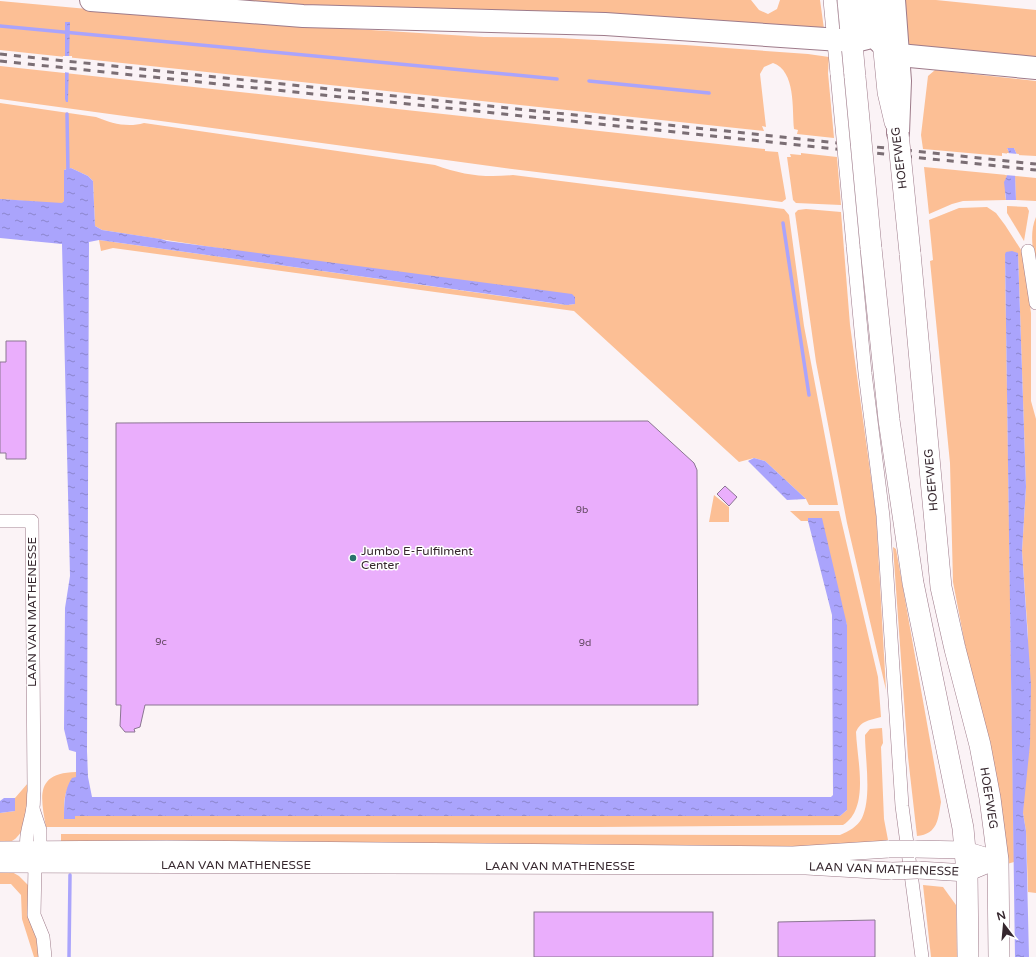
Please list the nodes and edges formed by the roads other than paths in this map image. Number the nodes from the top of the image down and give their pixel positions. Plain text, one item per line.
1 (91, 0) edge
2 (830, 0) edge
3 (862, 0) edge
4 (879, 0) edge
5 (894, 0) edge
6 (866, 29) edge
7 (931, 57) junction
8 (1036, 68) edge
9 (899, 81) junction
10 (898, 133) joint
11 (862, 247) junction
12 (1028, 251) dead end
13 (1036, 303) edge
14 (0, 521) edge
15 (0, 850) edge
16 (965, 850) junction
17 (34, 855) junction
18 (998, 860) junction
19 (0, 864) edge
20 (967, 873) junction
21 (45, 957) edge
22 (922, 957) edge
23 (968, 957) edge
24 (999, 957) edge

1 - 6 highway
2 - 6 street
3 - 6 highway
4 - 6 main road
5 - 6 highway
6 - 7 highway
6 - 9 highway
6 - 11 main road, bridge
7 - 8 highway
7 - 9 highway
9 - 10 highway
10 - 18 main road, HOEFWEG, bridge
11 - 16 main road
11 - 22 street
12 - 13 street
14 - 17 street, LAAN VAN MATHENESSE
15 - 17 street, LAAN VAN MATHENESSE
16 - 17 street, LAAN VAN MATHENESSE, bridge
16 - 18 street, LAAN VAN MATHENESSE
16 - 20 main road
17 - 19 street, LAAN VAN MATHENESSE
17 - 20 street, LAAN VAN MATHENESSE, bridge
17 - 21 street
18 - 20 street, LAAN VAN MATHENESSE
18 - 24 main road, HOEFWEG
20 - 23 main road

